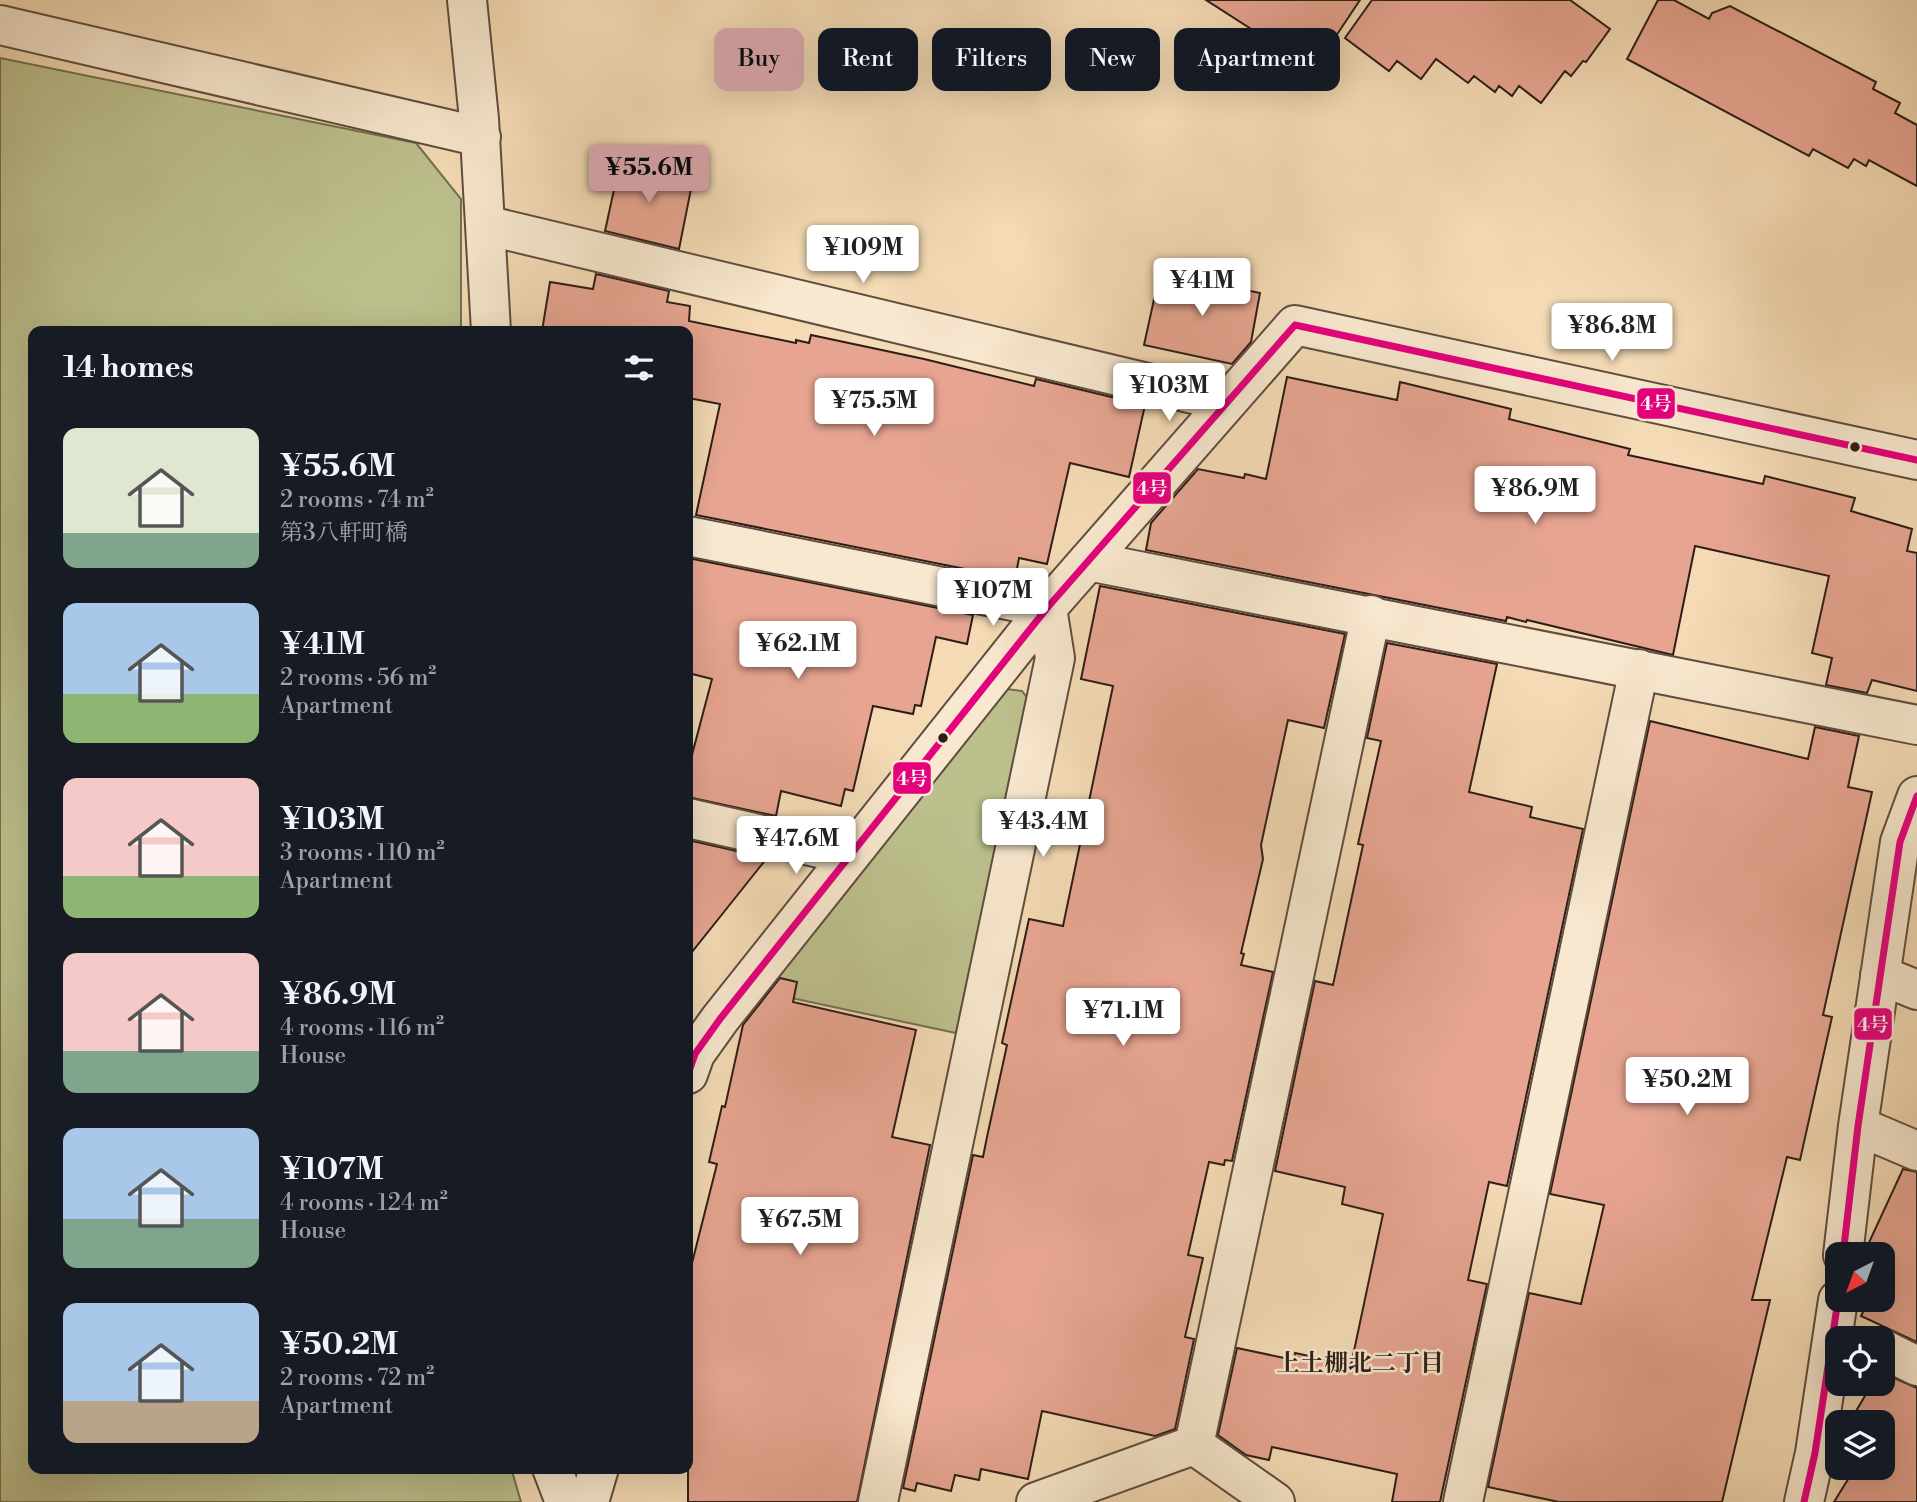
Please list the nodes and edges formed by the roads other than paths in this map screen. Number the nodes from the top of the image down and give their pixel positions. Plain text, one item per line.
1 (467, 0) edge
2 (0, 25) edge
3 (480, 128) junction
4 (485, 225) junction
5 (491, 326) edge
6 (1227, 402) junction
7 (1917, 460) edge
8 (693, 537) edge
9 (1088, 561) junction
10 (1047, 608) junction
11 (1371, 615) junction
12 (1639, 669) junction
13 (1917, 725) edge
14 (1917, 796) edge
15 (693, 819) edge
16 (850, 855) junction
17 (1880, 975) junction
18 (1917, 990) edge
19 (693, 1060) edge
20 (1858, 1126) junction
21 (1917, 1152) edge
22 (1845, 1242) edge
23 (1845, 1321) edge
24 (1895, 1355) edge
25 (1917, 1366) edge
26 (1194, 1445) junction
27 (554, 1474) edge
28 (597, 1474) edge
29 (565, 1502) edge
30 (589, 1502) edge
31 (877, 1502) edge
32 (1036, 1502) edge
33 (1275, 1502) edge
34 (1463, 1502) edge
35 (1804, 1502) edge

1 - 3 street
2 - 3 street
3 - 4 street
4 - 5 street
4 - 6 street
6 - 7 street
6 - 9 street
8 - 10 street
9 - 10 street
9 - 11 street
10 - 16 street
10 - 31 street
11 - 12 street
11 - 26 street
12 - 13 street
12 - 34 street
14 - 17 street
15 - 16 street
16 - 19 street
17 - 18 street
17 - 20 street
20 - 21 street
20 - 22 street
23 - 35 street
24 - 25 street
26 - 32 street
26 - 33 street
27 - 29 street
28 - 30 street

